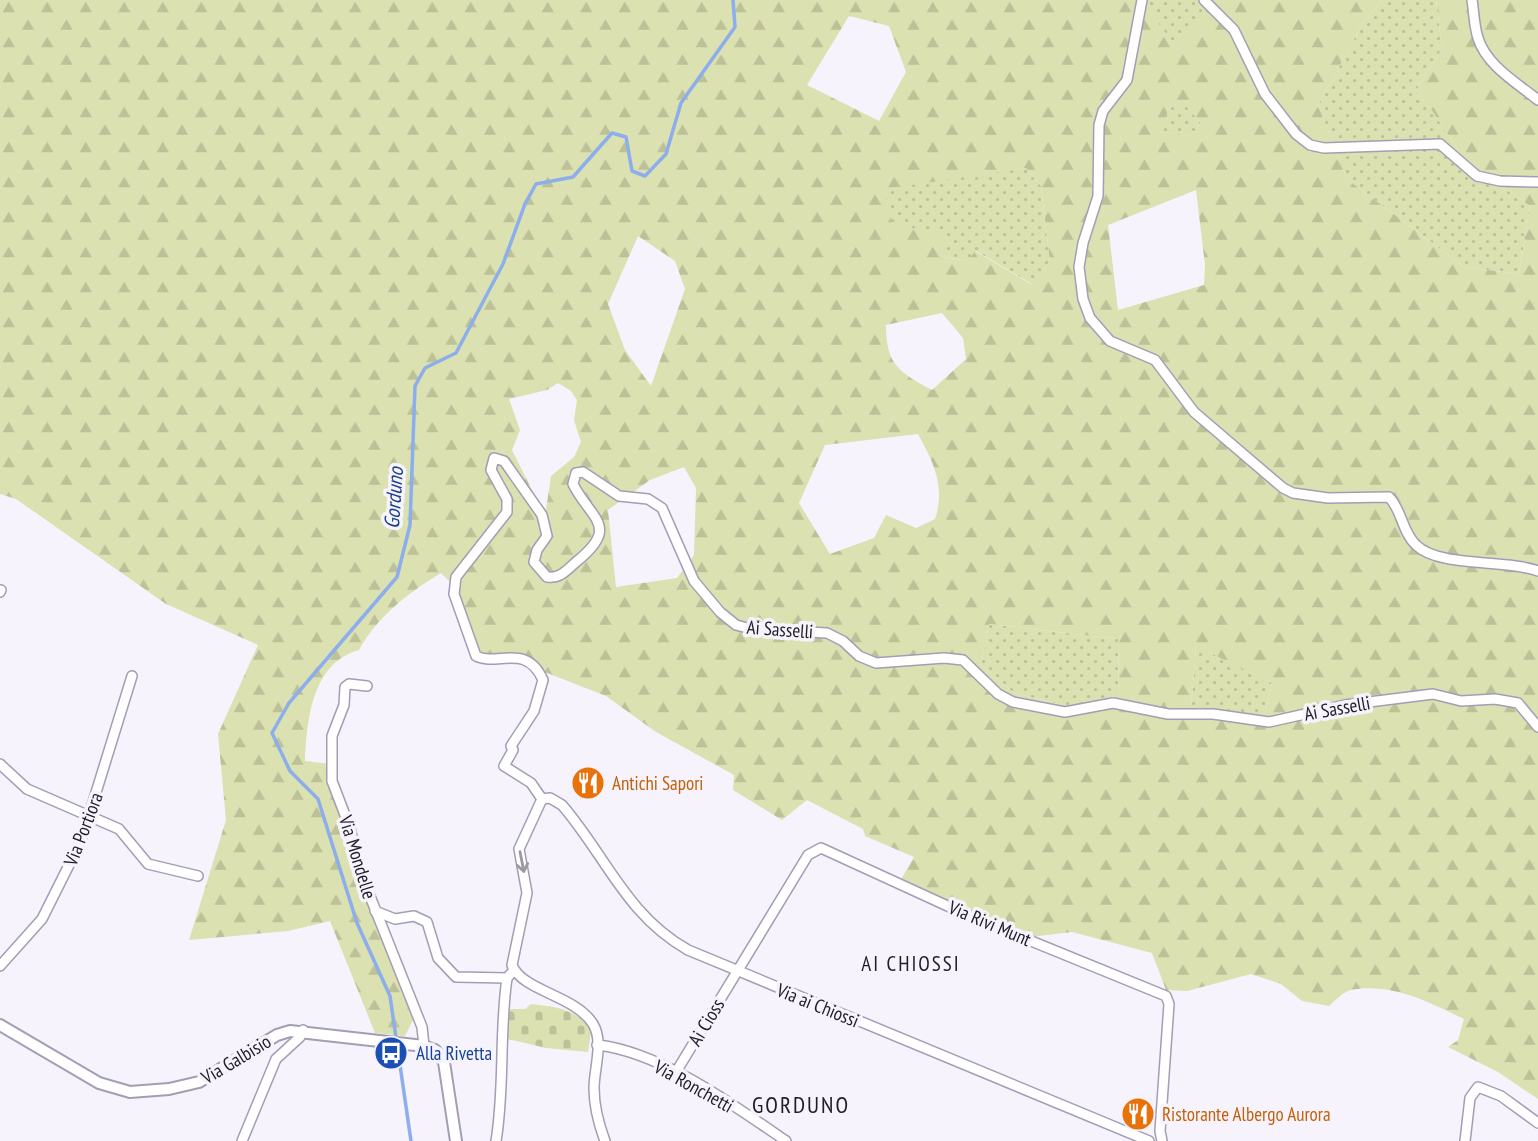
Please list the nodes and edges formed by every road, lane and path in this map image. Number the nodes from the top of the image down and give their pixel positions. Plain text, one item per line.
1 (1142, 0) edge
2 (1204, 0) edge
3 (1472, 0) edge
4 (1538, 100) edge
5 (1538, 182) edge
6 (1538, 571) edge
7 (132, 676) dead end
8 (367, 686) dead end
9 (543, 687) joint
10 (1538, 727) edge
11 (0, 764) edge
12 (542, 799) junction
13 (90, 817) junction
14 (198, 876) dead end
15 (375, 911) junction
16 (0, 966) edge
17 (514, 970) junction
18 (737, 972) junction
19 (506, 978) junction
20 (0, 1025) edge
21 (303, 1030) junction
22 (597, 1045) junction
23 (422, 1046) junction
24 (676, 1072) junction
25 (1538, 1123) edge
26 (1125, 1137) edge
27 (242, 1141) edge
28 (456, 1141) edge
29 (496, 1141) edge
30 (605, 1141) edge
31 (786, 1141) edge
32 (1149, 1141) edge
33 (1162, 1141) edge
34 (1465, 1141) edge

1 - 6 street
2 - 5 street
3 - 4 street
7 - 13 street, Via Portiora
8 - 15 street, Via Mondelle
9 - 10 street, Ai Sasselli
9 - 12 street, Via ai Chiossi
11 - 13 street
12 -> 17 street
12 - 18 street, Via ai Chiossi
13 - 14 street
13 - 16 street, Via Portiora
15 - 19 street
15 - 23 street, Via Mondelle
17 - 19 street
17 - 22 street
18 - 24 street, Ai Cioss
18 - 26 street, Via ai Chiossi
18 - 33 street, Via Rivi Munt
19 - 29 street
20 - 21 street, Via Galbisio
21 - 23 street, Via Galbisio
21 - 27 street
22 - 24 street, Via Ronchetti
22 - 30 street
23 - 28 street
24 - 31 street, Via Ronchetti
25 - 34 street
26 - 32 street, Via ai Chiossi

